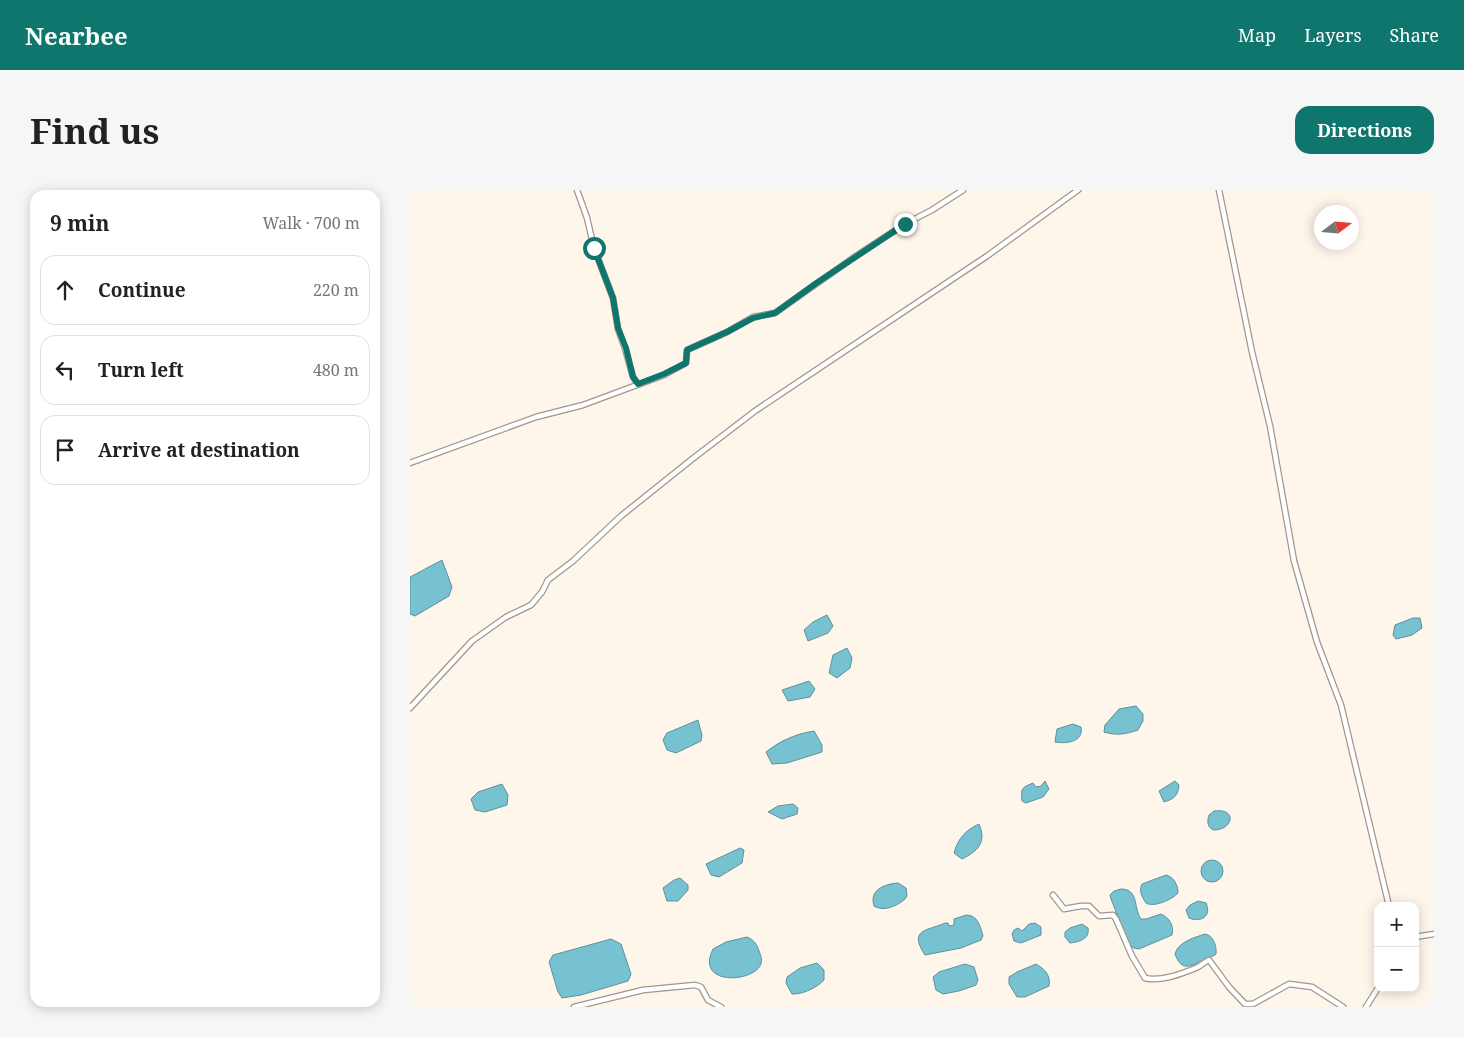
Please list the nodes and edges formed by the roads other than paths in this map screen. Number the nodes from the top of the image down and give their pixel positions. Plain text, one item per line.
1 (577, 190) edge
2 (963, 190) edge
3 (1078, 190) edge
4 (1219, 190) edge
5 (638, 384) junction
6 (410, 463) edge
7 (410, 708) edge
8 (1053, 895) dead end
9 (1389, 902) edge
10 (1434, 934) edge
11 (1419, 936) edge
12 (1375, 992) edge
13 (1245, 1006) edge
14 (574, 1007) edge
15 (722, 1007) edge
16 (1343, 1007) edge
17 (1366, 1007) edge

1 - 5 street
2 - 5 street
3 - 7 street
4 - 9 street
5 - 6 street
8 - 13 street
10 - 11 street
12 - 17 street
13 - 16 street
14 - 15 street

